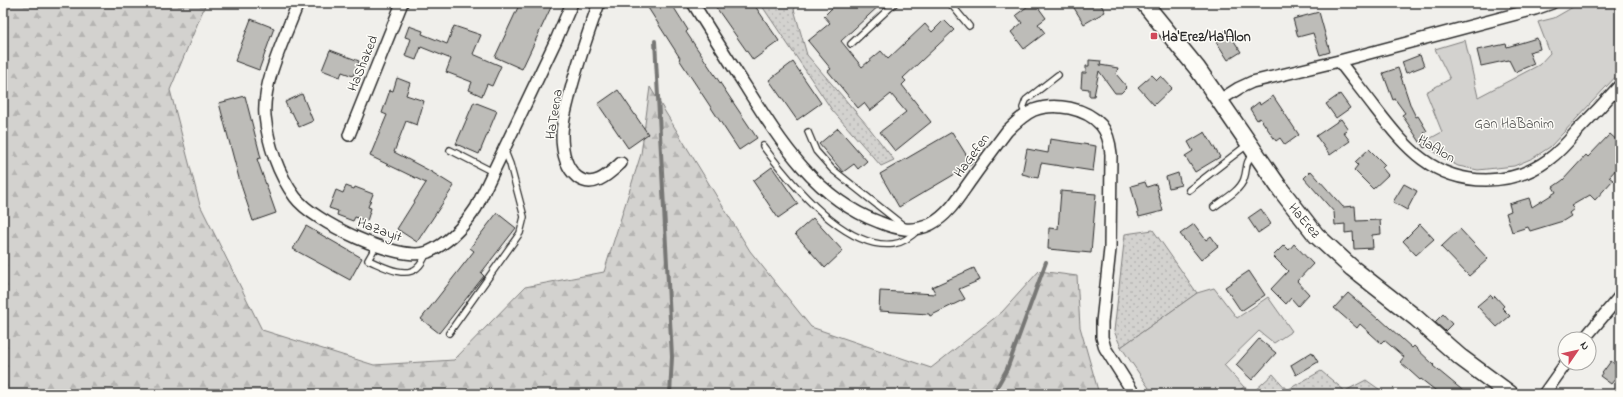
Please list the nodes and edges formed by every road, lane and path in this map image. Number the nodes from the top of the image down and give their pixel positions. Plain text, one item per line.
1 (298, 3) edge
2 (402, 3) edge
3 (572, 3) edge
4 (599, 3) edge
5 (692, 3) edge
6 (895, 3) edge
7 (950, 3) edge
8 (1144, 3) edge
9 (1552, 3) edge
10 (969, 26) dead end
11 (851, 44) dead end
12 (1339, 61) junction
13 (1058, 75) dead end
14 (1620, 86) edge
15 (1220, 100) junction
16 (1026, 115) junction
17 (808, 132) dead end
18 (349, 135) dead end
19 (763, 146) dead end
20 (1252, 147) junction
21 (450, 150) dead end
22 (504, 150) junction
23 (621, 163) dead end
24 (493, 172) junction
25 (1189, 190) dead end
26 (1214, 207) dead end
27 (920, 229) junction
28 (908, 230) junction
29 (376, 246) junction
30 (427, 252) junction
31 (1620, 296) edge
32 (1591, 331) edge
33 (448, 333) dead end
34 (1560, 371) edge
35 (1134, 394) edge
36 (1510, 394) edge
37 (1544, 394) edge

1 - 29 street, HaZayit
2 - 18 street, HaShaked
3 - 22 street, HaZayit
4 - 23 street, HaTeena
5 - 28 street, HaGefen
6 - 11 lane
7 - 10 lane
8 - 15 street, HaErez
9 - 12 street
12 - 14 street, HaAlon
12 - 15 street
13 - 16 lane
15 - 20 street, HaErez
16 - 27 street, HaGefen
16 - 35 street, HaGefen
17 - 28 lane
19 - 27 lane
20 - 25 lane
20 - 26 lane
20 - 36 street, HaErez
21 - 24 lane
22 - 24 street, HaZayit
22 - 33 lane
24 - 30 street, HaZayit
27 - 28 street, HaGefen
29 - 30 street, HaZayit
29 - 30 lane
31 - 32 street
34 - 37 street

